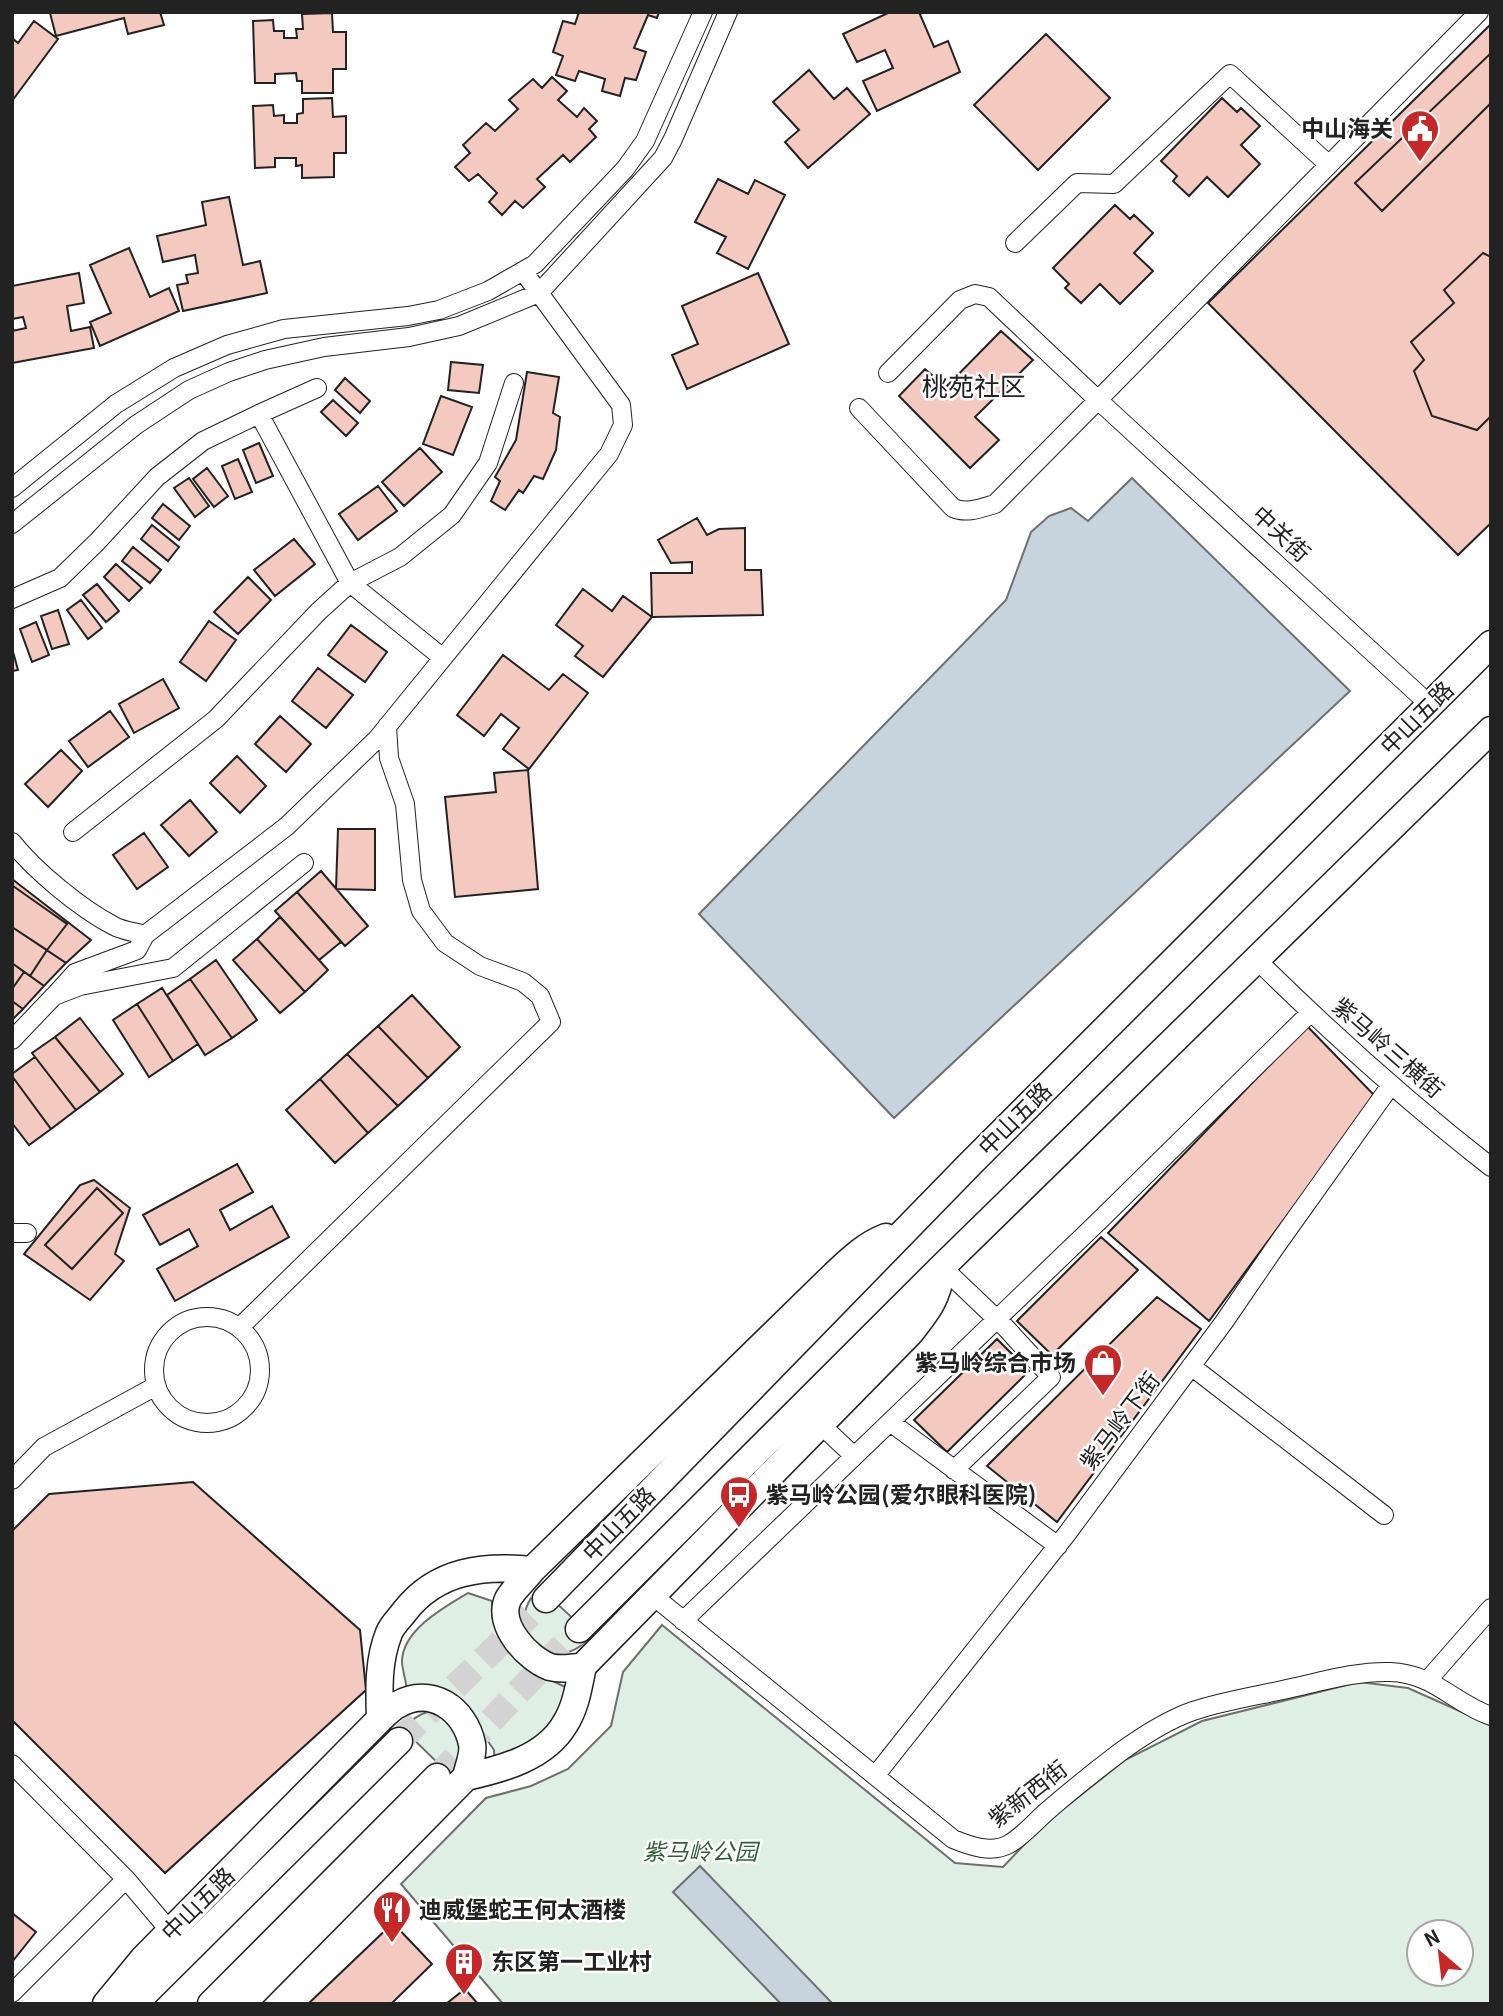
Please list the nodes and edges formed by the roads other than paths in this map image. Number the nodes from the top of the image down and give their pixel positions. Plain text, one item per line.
1 (703, 12) edge
2 (728, 12) edge
3 (1479, 12) edge
4 (1329, 165) junction
5 (1015, 243) dead end
6 (523, 271) junction
7 (539, 293) junction
8 (888, 373) dead end
9 (514, 383) dead end
10 (317, 388) dead end
11 (1098, 400) junction
12 (859, 408) dead end
13 (259, 414) junction
14 (12, 488) edge
15 (12, 524) edge
16 (350, 583) junction
17 (12, 599) edge
18 (1491, 644) edge
19 (443, 658) junction
20 (1430, 705) junction
21 (387, 726) junction
22 (1491, 730) edge
23 (73, 832) dead end
24 (12, 842) edge
25 (304, 863) dead end
26 (145, 935) junction
27 (1257, 960) junction
28 (54, 996) junction
29 (1310, 1013) junction
30 (12, 1040) edge
31 (1391, 1085) junction
32 (1491, 1167) edge
33 (907, 1228) junction
34 (942, 1267) junction
35 (240, 1327) junction
36 (1191, 1366) junction
37 (156, 1387) junction
38 (890, 1422) junction
39 (821, 1425) junction
40 (854, 1456) junction
41 (954, 1470) junction
42 (12, 1480) edge
43 (1384, 1515) dead end
44 (1058, 1545) junction
45 (532, 1570) junction
46 (652, 1595) junction
47 (546, 1600) tunnel mouth
48 (1491, 1608) edge
49 (683, 1621) junction
50 (579, 1629) tunnel mouth
51 (583, 1666) junction
52 (1420, 1678) junction
53 (1491, 1716) edge
54 (380, 1719) junction
55 (399, 1741) tunnel mouth
56 (12, 1764) edge
57 (875, 1776) junction
58 (437, 1777) tunnel mouth
59 (466, 1777) junction
60 (126, 1879) junction
61 (170, 1931) junction
62 (12, 1993) edge
63 (106, 2004) edge
64 (134, 2004) edge
65 (211, 2004) edge
66 (242, 2004) edge

1 - 6 street
2 - 7 street
3 - 4 street
4 - 5 street
4 - 11 street
6 - 7 street
6 - 14 street
7 - 15 street
7 - 19 street
8 - 11 street, 中关街
9 - 16 street
10 - 13 street
11 - 12 street
11 - 20 street, 中关街
13 - 16 street
13 - 17 street
16 - 19 street
16 - 23 street
18 - 20 main road, 中山五路
19 - 21 street
20 - 33 main road, 中山五路
21 - 26 street
21 - 35 street
22 - 27 main road, 中山五路
24 - 26 street
25 - 28 street
26 - 28 street
27 - 29 street, 紫马岭三横街
27 - 34 main road, 中山五路
28 - 30 street
29 - 31 street, 紫马岭三横街
29 - 38 street
31 - 32 street, 紫马岭三横街
31 - 36 street, 紫马岭下街
33 - 45 main road
33 - 47 main road, 中山五路
34 - 39 main road
34 - 41 street
34 - 50 main road, 中山五路
35 - 37 street
35 - 37 street
36 - 43 street
36 - 44 street, 紫马岭下街
37 - 42 street
38 - 40 street
38 - 41 street
39 - 40 street
39 - 46 main road
40 - 49 street
41 - 44 street
44 - 57 street, 紫马岭下街
45 - 51 main road
45 - 54 main road
46 - 49 street, 紫新西街
46 - 51 main road
48 - 52 street
49 - 57 street, 紫新西街
51 - 59 main road
52 - 53 street
52 - 57 street, 紫新西街
54 - 59 main road, 中山五路
54 - 61 main road, 中山五路
55 - 64 main road, 中山五路
56 - 60 street
58 - 65 main road
59 - 66 main road
60 - 61 street
60 - 62 street
61 - 63 main road, 中山五路

